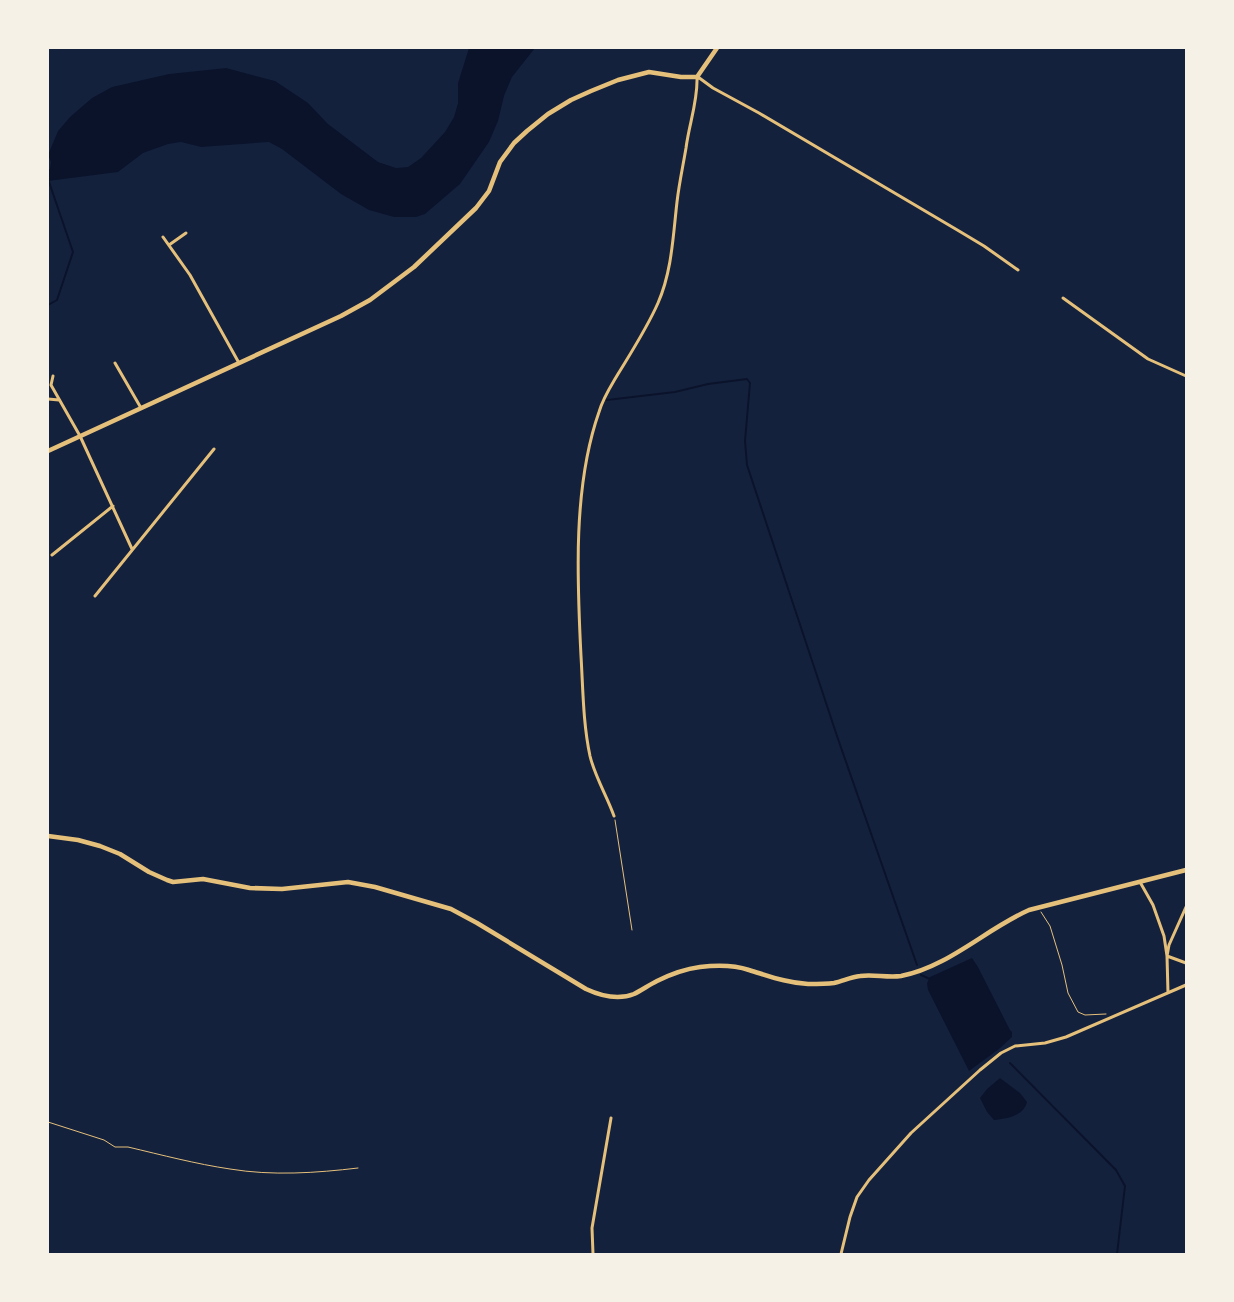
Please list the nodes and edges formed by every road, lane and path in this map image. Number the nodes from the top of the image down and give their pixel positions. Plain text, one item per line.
1 (716, 48) edge
2 (697, 77) junction
3 (186, 233) dead end
4 (163, 237) dead end
5 (169, 245) junction
6 (1018, 270) dead end
7 (1063, 298) dead end
8 (115, 363) dead end
9 (239, 363) junction
10 (53, 376) dead end
11 (1186, 376) edge
12 (48, 399) edge
13 (59, 400) junction
14 (141, 408) junction
15 (80, 436) junction
16 (214, 448) dead end
17 (48, 451) edge
18 (113, 506) junction
19 (132, 549) junction
20 (52, 555) dead end
21 (95, 596) dead end
22 (614, 816) joint
23 (48, 836) edge
24 (1186, 870) edge
25 (1140, 882) junction
26 (1038, 907) junction
27 (1186, 907) edge
28 (632, 930) dead end
29 (1167, 956) junction
30 (1186, 963) edge
31 (1186, 985) edge
32 (1168, 993) junction
33 (1119, 1014) junction
34 (611, 1118) dead end
35 (48, 1122) edge
36 (358, 1168) dead end
37 (593, 1254) edge
38 (841, 1254) edge

1 - 2 street
2 - 6 street
2 - 9 street
2 - 22 street
3 - 5 street
4 - 5 street
5 - 9 street
7 - 11 street
8 - 14 street
9 - 14 street
10 - 13 street
12 - 13 street
13 - 15 street
14 - 15 street
15 - 17 street
15 - 18 street
16 - 19 street
18 - 19 street
18 - 20 street
19 - 21 street
22 - 28 path
23 - 26 street
24 - 25 street
25 - 26 street
25 - 29 street
26 - 33 path
27 - 29 street
29 - 30 street
29 - 32 street
31 - 32 street
32 - 33 street
33 - 38 street
34 - 37 street
35 - 36 path

